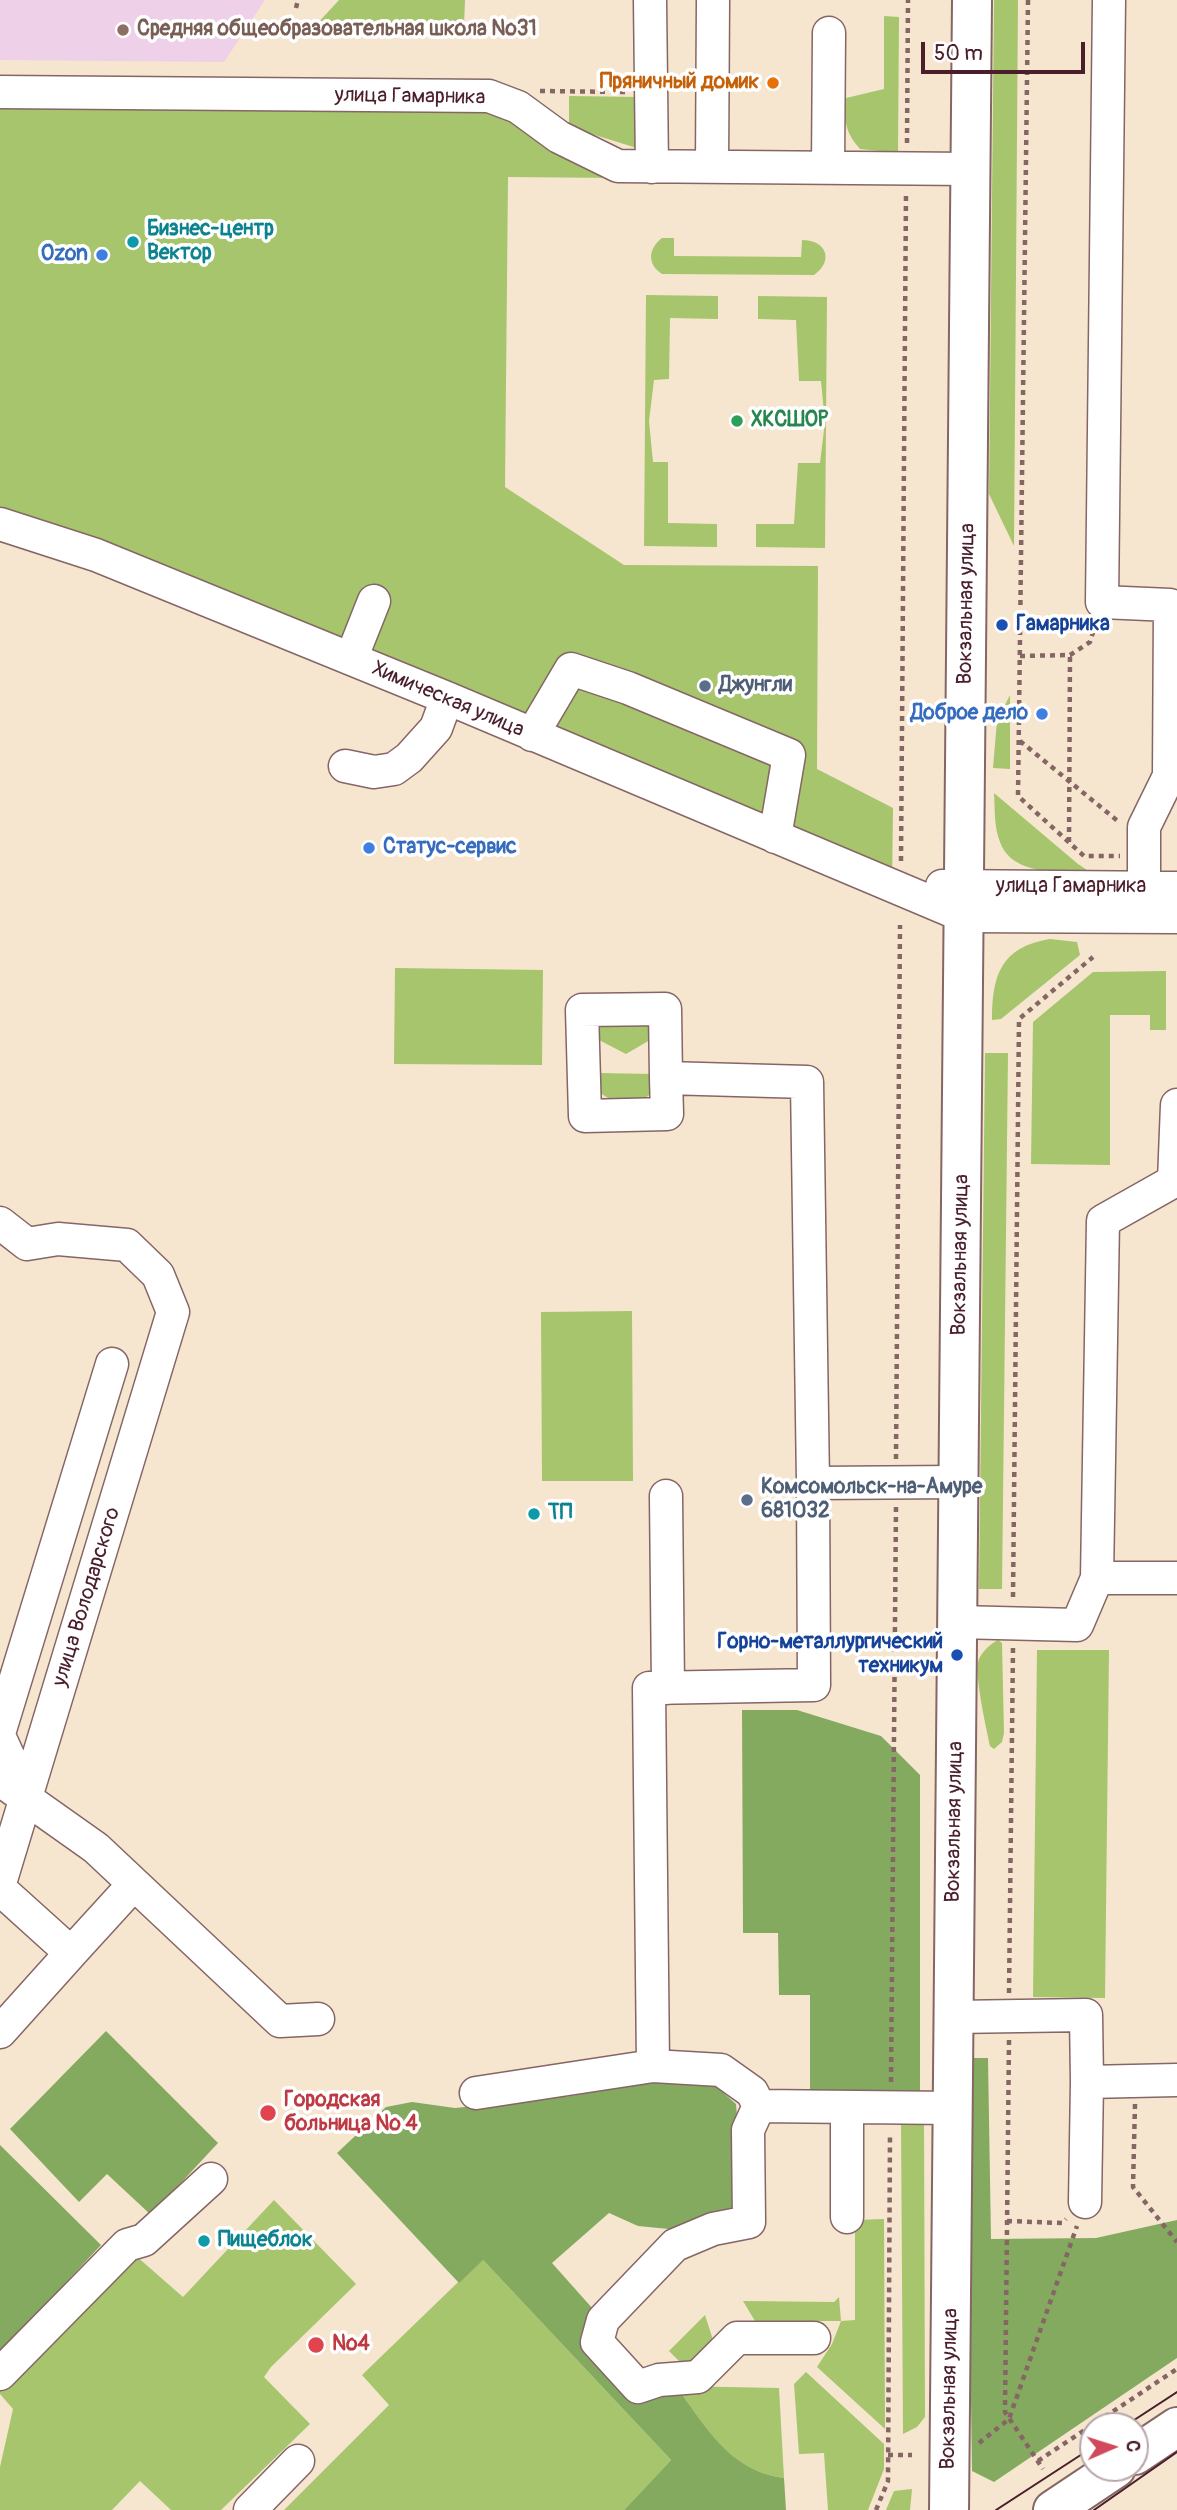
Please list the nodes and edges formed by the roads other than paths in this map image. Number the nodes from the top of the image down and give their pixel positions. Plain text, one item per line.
1 (650, 0) edge
2 (713, 0) edge
3 (972, 0) edge
4 (1109, 0) edge
5 (830, 33) dead end
6 (0, 92) edge
7 (652, 167) junction
8 (712, 167) junction
9 (828, 168) junction
10 (971, 169) junction
11 (0, 524) edge
12 (1173, 595) edge
13 (374, 601) dead end
14 (351, 659) junction
15 (447, 698) junction
16 (532, 734) junction
17 (1173, 757) edge
18 (345, 766) dead end
19 (775, 837) junction
20 (1177, 888) edge
21 (964, 901) junction
22 (1144, 902) junction
23 (1177, 917) edge
24 (666, 1078) dead end
25 (1177, 1105) edge
26 (0, 1223) edge
27 (112, 1364) dead end
28 (958, 1482) junction
29 (813, 1483) junction
30 (666, 1496) dead end
31 (1097, 1578) junction
32 (1177, 1578) edge
33 (957, 1622) junction
34 (668, 1688) junction
35 (0, 1730) edge
36 (0, 1738) edge
37 (0, 1780) edge
38 (27, 1797) junction
39 (0, 1883) edge
40 (134, 1884) junction
41 (0, 1889) edge
42 (71, 1953) junction
43 (954, 2017) junction
44 (318, 2018) dead end
45 (0, 2032) edge
46 (653, 2066) junction
47 (1177, 2080) edge
48 (1087, 2082) junction
49 (476, 2094) dead end
50 (759, 2106) junction
51 (848, 2107) junction
52 (953, 2108) junction
53 (211, 2179) dead end
54 (1086, 2202) road end
55 (847, 2217) dead end
56 (814, 2338) dead end
57 (0, 2374) edge
58 (961, 2459) junction
59 (298, 2461) dead end
60 (1095, 2482) edge
61 (250, 2510) edge
62 (949, 2510) edge
63 (961, 2510) edge
64 (1053, 2510) edge

1 - 7 street
2 - 8 street
3 - 10 main road, Вокзальная улица
4 - 12 street
5 - 9 street
6 - 7 street, улица Гамарника
7 - 8 street, улица Гамарника
8 - 9 street, улица Гамарника
9 - 10 street, улица Гамарника
10 - 21 main road, Вокзальная улица
11 - 14 street, Химическая улица
12 - 17 street
13 - 14 street
14 - 15 street, Химическая улица
15 - 16 street, Химическая улица
15 - 18 street
16 - 19 street, Химическая улица
16 - 19 street
17 - 22 street
19 - 21 street, Химическая улица
20 - 22 street, улица Гамарника
21 - 22 street, улица Гамарника
21 - 28 main road, Вокзальная улица
22 - 23 street, улица Гамарника
24 - 29 street
25 - 31 street
26 - 38 street, улица Володарского
27 - 35 street
28 - 29 street
28 - 33 main road, Вокзальная улица
29 - 34 street
30 - 34 street
31 - 32 street
31 - 33 street
33 - 43 main road, Вокзальная улица
34 - 46 street
36 - 38 street
37 - 38 street
38 - 39 street, улица Володарского
38 - 40 street
40 - 42 street
40 - 44 street
41 - 42 street
42 - 45 street
43 - 48 street
43 - 52 main road, Вокзальная улица
46 - 49 street
46 - 50 street
47 - 48 street
48 - 54 street
50 - 51 street
50 - 56 street
51 - 52 street
51 - 55 street
52 - 58 main road, Вокзальная улица
53 - 57 street
58 - 62 main road, Вокзальная улица
58 - 63 street
59 - 61 street
60 - 64 main road

